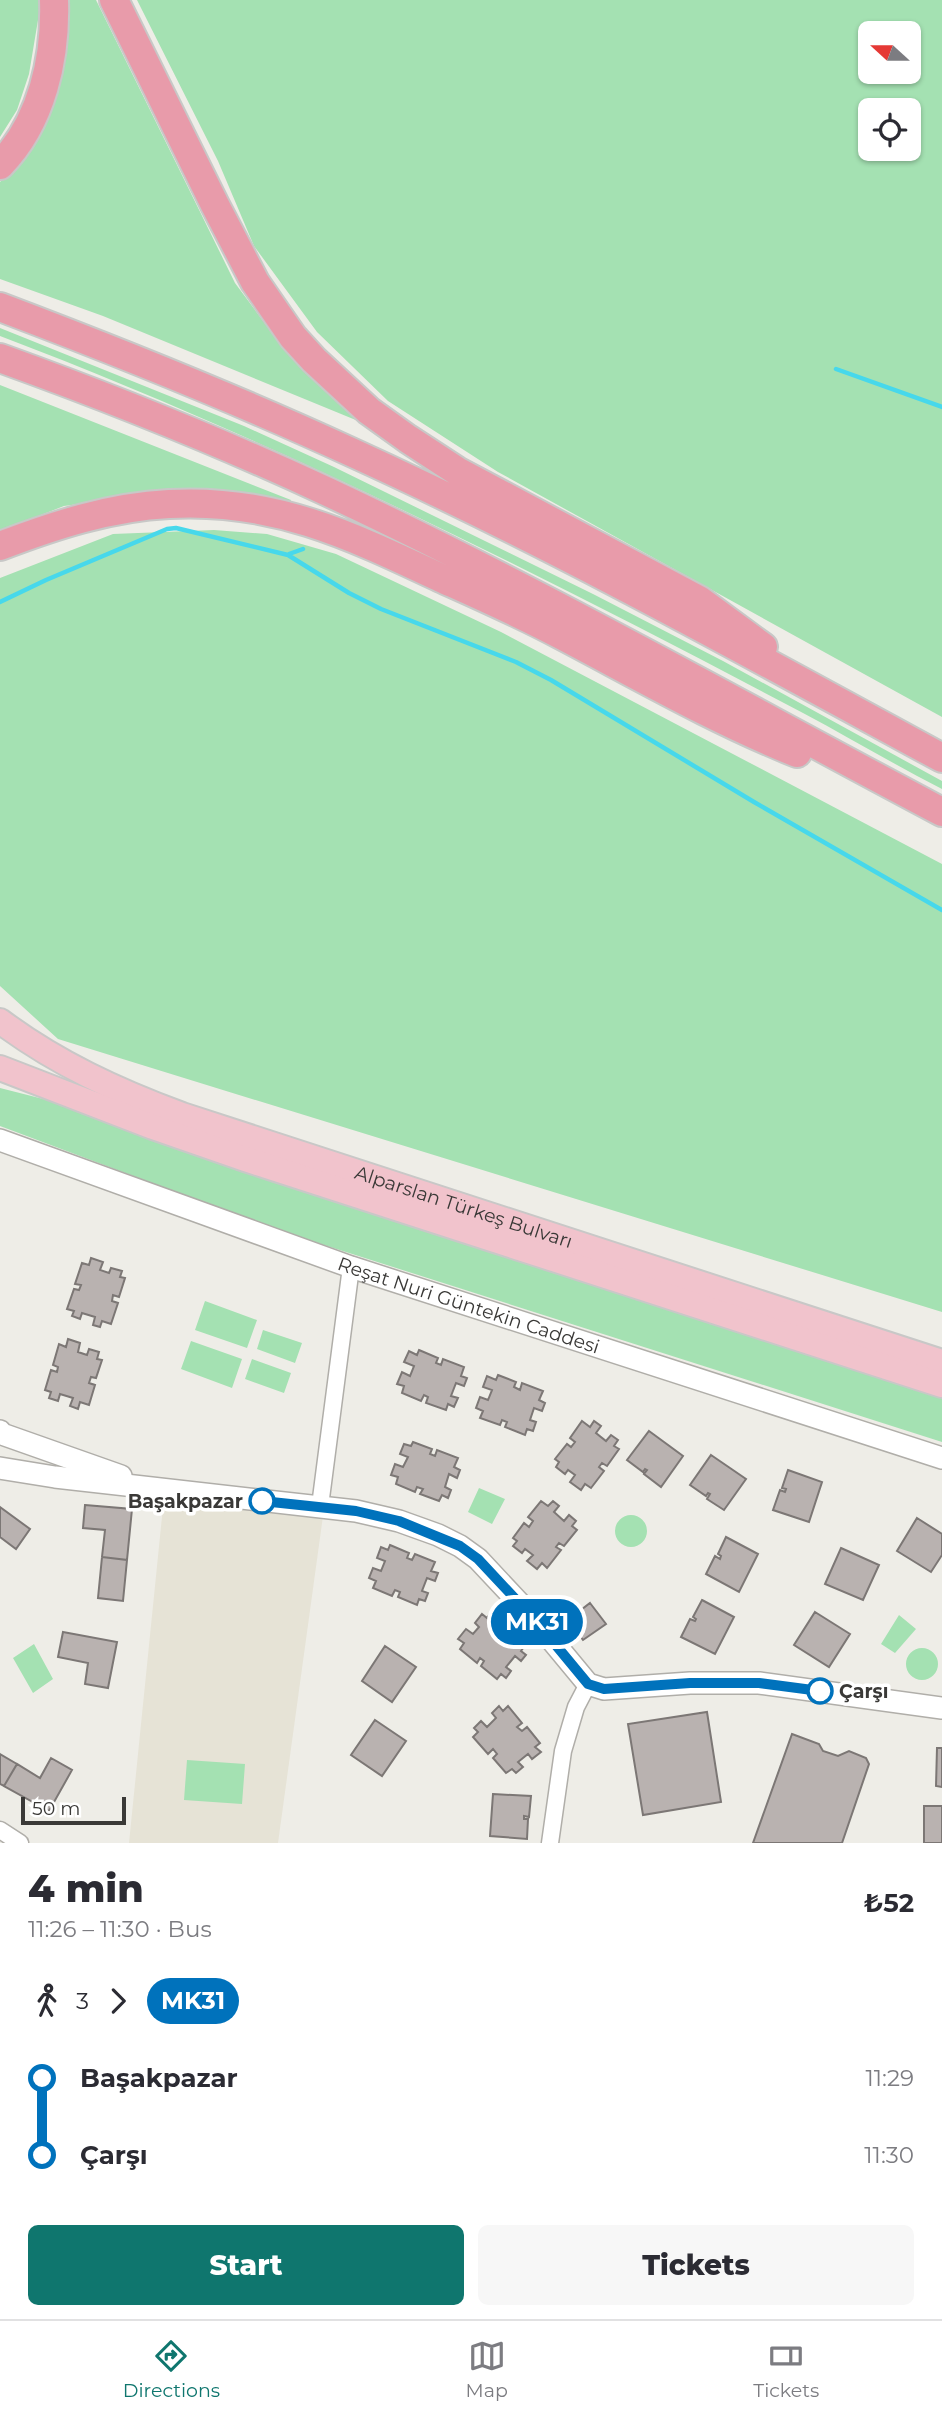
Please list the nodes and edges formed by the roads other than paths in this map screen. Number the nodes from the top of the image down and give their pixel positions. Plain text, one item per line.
1 (54, 0) edge
2 (114, 0) edge
3 (0, 165) edge
4 (0, 307) edge
5 (0, 358) edge
6 (0, 546) edge
7 (801, 681) junction
8 (942, 758) edge
9 (858, 768) junction
10 (942, 812) edge
11 (0, 1021) edge
12 (0, 1068) edge
13 (0, 1140) edge
14 (351, 1267) junction
15 (942, 1362) edge
16 (942, 1385) edge
17 (1, 1432) edge
18 (942, 1458) edge
19 (0, 1459) edge
20 (0, 1468) edge
21 (156, 1488) junction
22 (320, 1506) junction
23 (588, 1684) junction
24 (942, 1708) edge
25 (0, 1830) edge
26 (20, 1843) edge
27 (550, 1843) edge

1 - 3 highway
2 - 7 highway
4 - 7 highway
5 - 9 highway
6 - 9 highway
7 - 8 highway
9 - 10 highway
11 - 15 main road, Alparslan Türkeş Bulvarı
12 - 16 main road, Alparslan Türkeş Bulvarı
13 - 14 street, Reşat Nuri Güntekin Caddesi
14 - 18 street, Reşat Nuri Güntekin Caddesi
14 - 22 street
17 - 19 street
17 - 21 street
20 - 21 street
21 - 22 street
22 - 23 street
23 - 24 street
23 - 27 street
25 - 26 street

